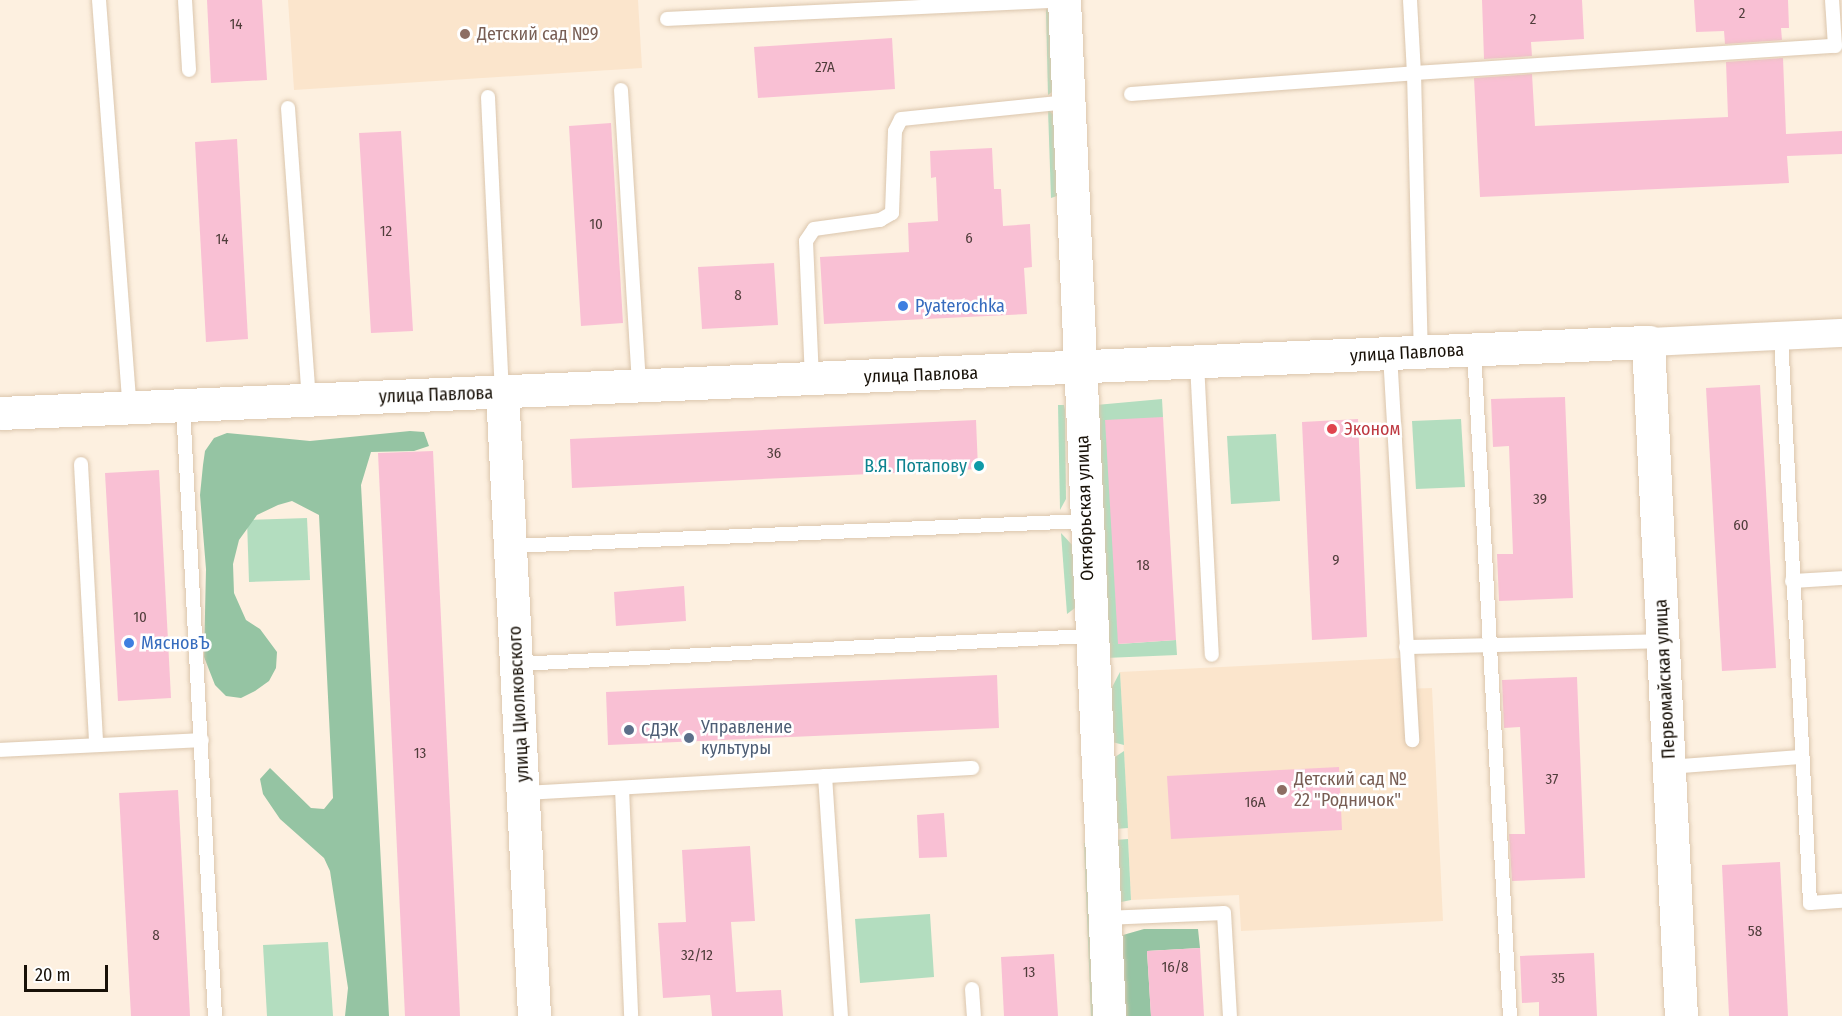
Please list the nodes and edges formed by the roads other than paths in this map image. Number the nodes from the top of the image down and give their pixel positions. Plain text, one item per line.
1 (99, 0) edge
2 (185, 0) edge
3 (1064, 0) edge
4 (1410, 0) edge
5 (1832, 0) edge
6 (667, 19) dead end
7 (189, 70) dead end
8 (1414, 73) junction
9 (621, 90) dead end
10 (1131, 94) dead end
11 (488, 97) dead end
12 (1068, 102) junction
13 (288, 108) dead end
14 (1842, 333) edge
15 (1781, 336) junction
16 (1648, 342) junction
17 (1474, 350) junction
18 (1405, 353) junction
19 (1197, 363) junction
20 (1080, 368) junction
21 (812, 379) junction
22 (639, 387) junction
23 (502, 392) junction
24 (309, 401) junction
25 (183, 406) junction
26 (130, 408) junction
27 (0, 413) edge
28 (81, 464) dead end
29 (1085, 520) junction
30 (512, 546) junction
31 (1842, 578) edge
32 (1792, 581) junction
33 (1090, 636) junction
34 (1663, 641) junction
35 (1491, 645) junction
36 (1406, 647) junction
37 (1212, 655) dead end
38 (517, 664) junction
39 (202, 740) junction
40 (1412, 740) dead end
41 (96, 745) junction
42 (0, 750) edge
43 (1800, 757) junction
44 (1669, 767) junction
45 (972, 768) dead end
46 (825, 776) junction
47 (622, 788) junction
48 (523, 793) junction
49 (1842, 901) edge
50 (1105, 918) junction
51 (972, 989) dead end
52 (215, 1016) edge
53 (534, 1016) edge
54 (630, 1016) edge
55 (841, 1016) edge
56 (974, 1016) edge
57 (1109, 1016) edge
58 (1230, 1016) edge
59 (1510, 1016) edge
60 (1681, 1016) edge

1 - 26 lane
2 - 7 lane
3 - 6 lane
3 - 12 main road, Октябрьская улица
4 - 8 lane
5 - 8 lane
8 - 10 lane
8 - 18 lane
9 - 22 lane
11 - 23 lane
12 - 20 main road, Октябрьская улица
12 - 21 lane
13 - 24 lane
14 - 15 street, улица Павлова
15 - 16 street, улица Павлова
15 - 32 lane
16 - 17 main road, улица Павлова
16 - 34 main road, Первомайская улица
17 - 18 main road, улица Павлова
17 - 35 lane
18 - 19 main road, улица Павлова
18 - 36 lane
19 - 20 main road, улица Павлова
19 - 37 lane
20 - 21 main road, улица Павлова
20 - 29 main road, Октябрьская улица
21 - 22 main road, улица Павлова
22 - 23 main road, улица Павлова
23 - 24 main road, улица Павлова
23 - 30 main road, улица Циолковского
24 - 25 main road, улица Павлова
25 - 26 main road, улица Павлова
25 - 39 lane
26 - 27 main road, улица Павлова
28 - 41 lane
29 - 30 lane
29 - 33 main road, Октябрьская улица
30 - 38 main road, улица Циолковского
31 - 32 lane
32 - 43 lane
33 - 38 lane
33 - 50 main road, Октябрьская улица
34 - 35 lane
34 - 44 main road, Первомайская улица
35 - 36 lane
35 - 59 lane
36 - 40 lane
38 - 48 main road, улица Циолковского
39 - 41 lane
39 - 52 lane
41 - 42 lane
43 - 44 lane
43 - 49 lane
44 - 60 main road, Первомайская улица
45 - 46 lane
46 - 47 lane
46 - 55 lane
47 - 48 lane
47 - 54 lane
48 - 53 main road, улица Циолковского
50 - 57 main road, Октябрьская улица
50 - 58 lane
51 - 56 lane

